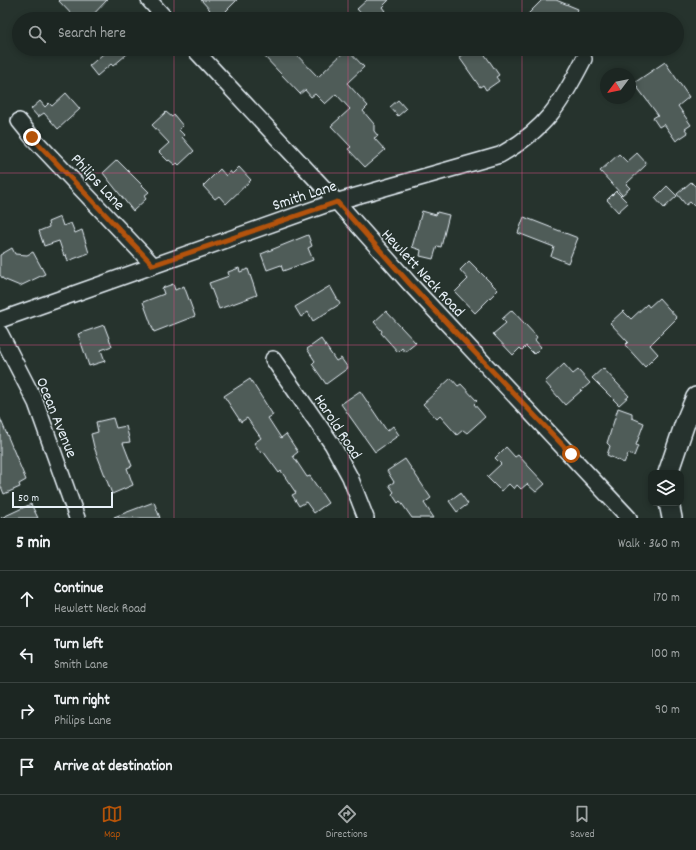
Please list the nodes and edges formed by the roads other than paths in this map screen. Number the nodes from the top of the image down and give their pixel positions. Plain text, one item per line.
1 (149, 0) edge
2 (160, 12) edge
3 (201, 56) edge
4 (584, 59) dead end
5 (19, 121) dead end
6 (337, 202) junction
7 (153, 265) junction
8 (0, 320) edge
9 (0, 333) edge
10 (272, 359) dead end
11 (696, 396) edge
12 (690, 424) edge
13 (669, 470) edge
14 (669, 506) edge
15 (77, 518) edge
16 (366, 518) edge
17 (629, 518) edge
18 (672, 518) edge

1 - 2 street
3 - 6 street, Hewlett Neck Road
4 - 6 street, Smith Lane
5 - 7 street, Philips Lane
6 - 7 street, Smith Lane
6 - 17 street, Hewlett Neck Road
7 - 8 street, Smith Lane
9 - 15 street, Ocean Avenue
10 - 16 street, Harold Road
11 - 12 street
12 - 13 street
14 - 18 street

